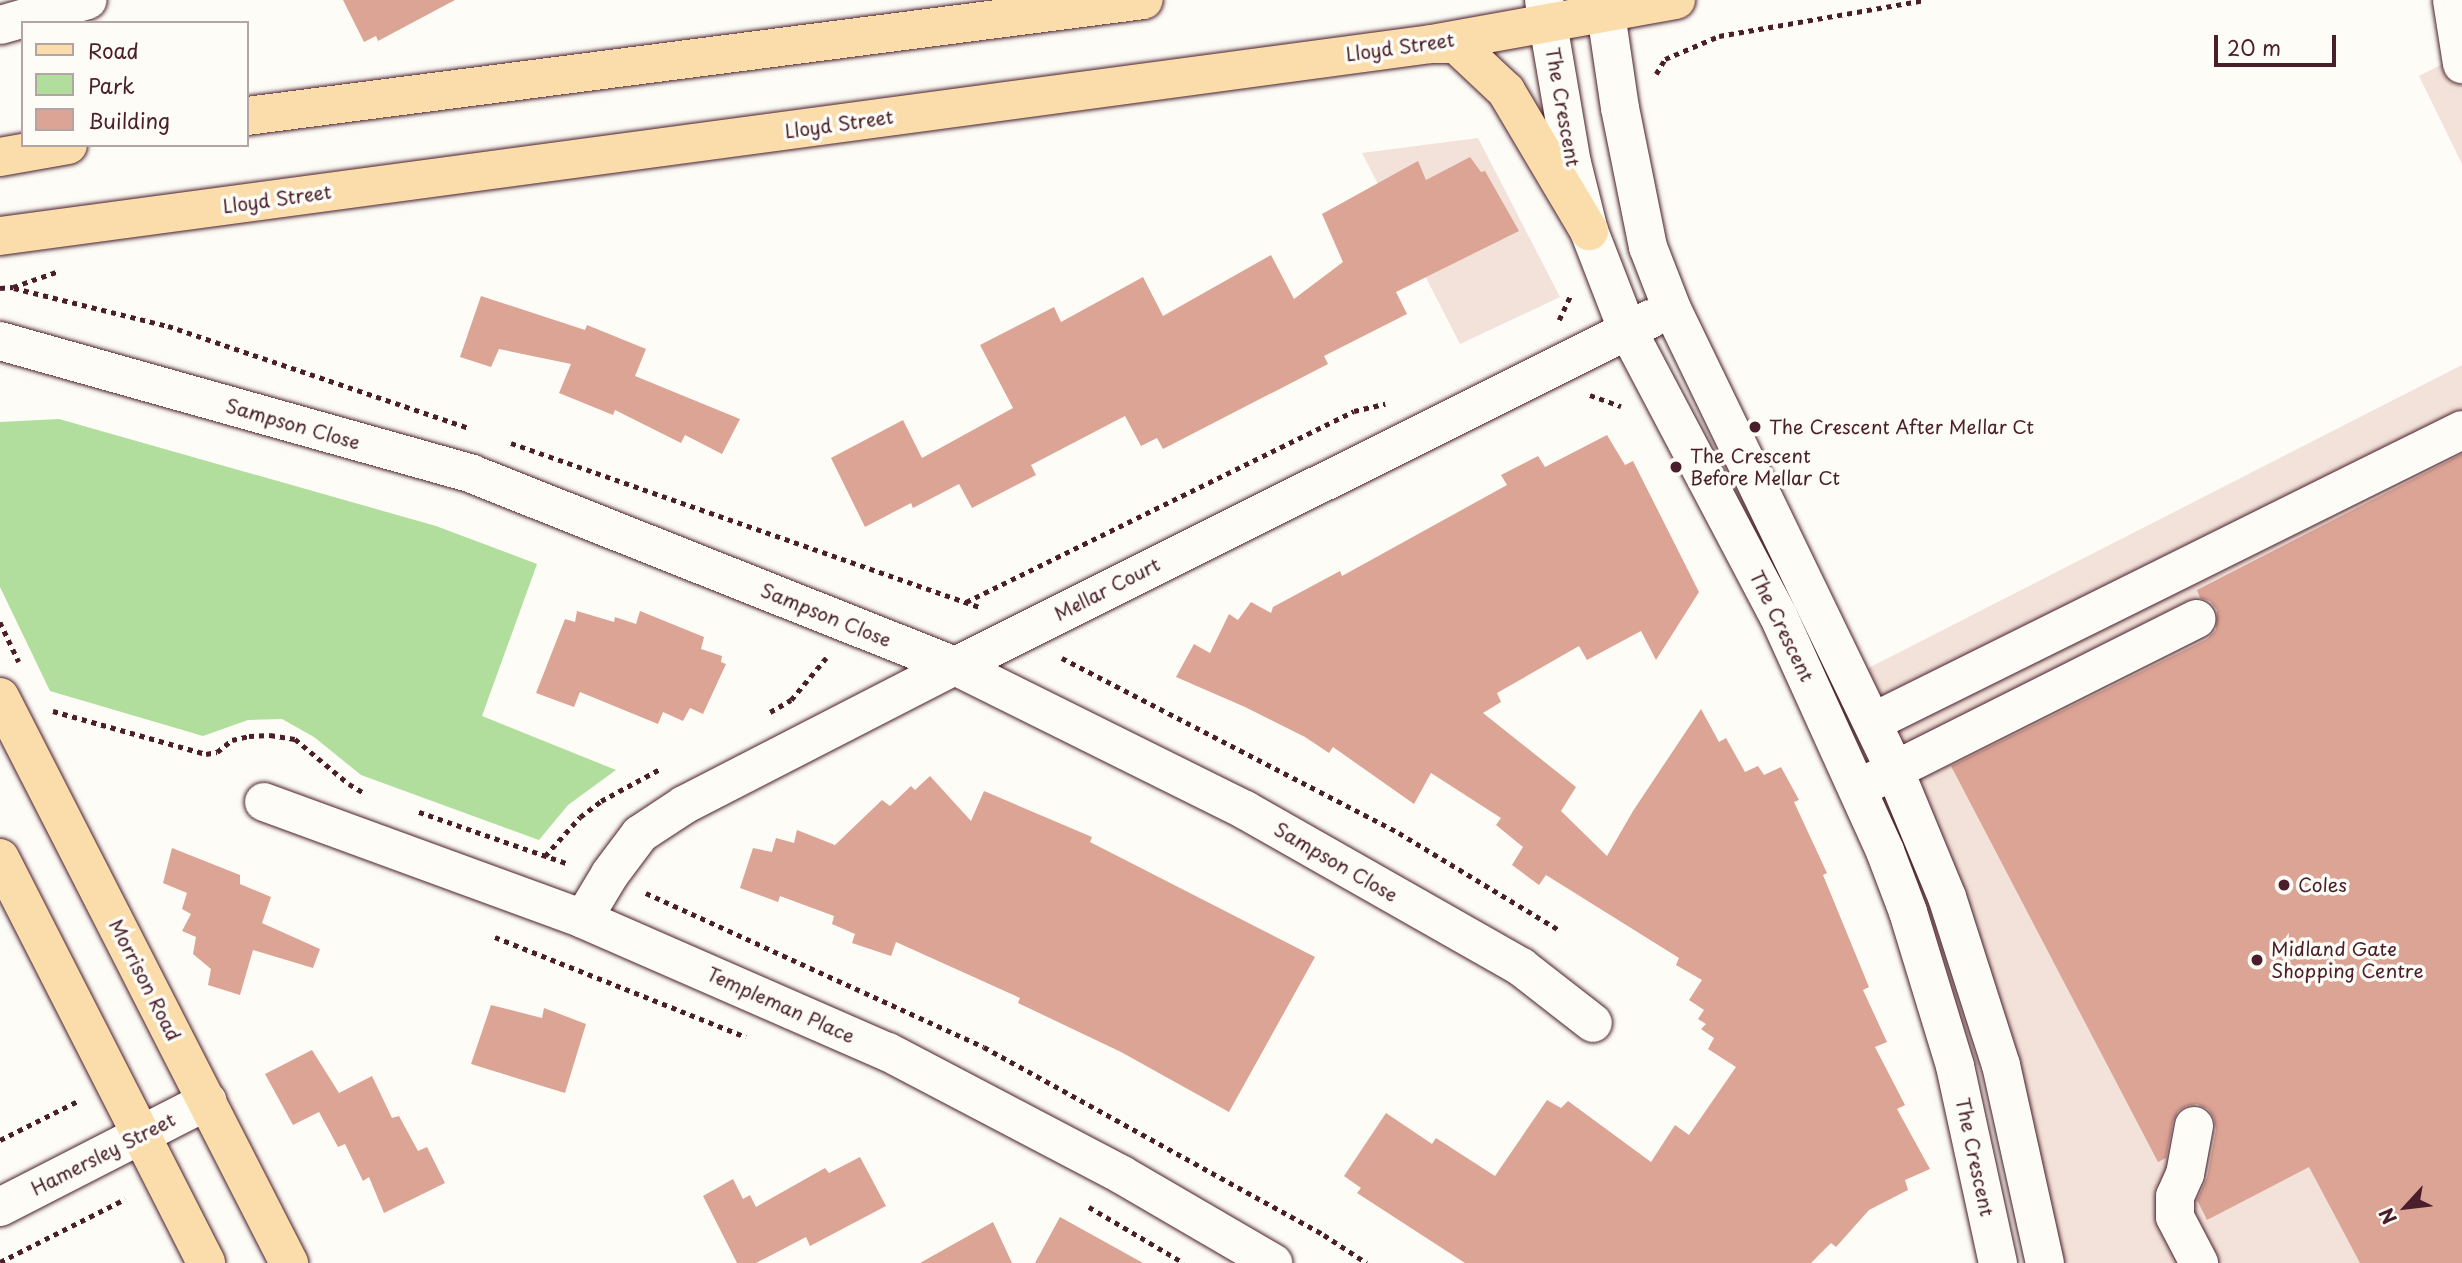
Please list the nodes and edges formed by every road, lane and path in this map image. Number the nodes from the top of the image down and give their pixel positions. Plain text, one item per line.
1 (88, 0) edge
2 (1144, 0) edge
3 (1676, 0) edge
4 (1926, 0) edge
5 (2454, 0) edge
6 (2462, 4) edge
7 (1605, 6) edge
8 (1546, 12) edge
9 (0, 25) edge
10 (1431, 44) junction
11 (2462, 64) edge
12 (1654, 77) dead end
13 (248, 116) edge
14 (56, 147) edge
15 (0, 156) edge
16 (1589, 231) junction
17 (0, 236) edge
18 (59, 271) dead end
19 (0, 288) edge
20 (1572, 290) dead end
21 (1672, 309) junction
22 (1555, 327) dead end
23 (1627, 329) junction
24 (0, 341) edge
25 (1584, 395) dead end
26 (1393, 403) dead end
27 (1628, 409) dead end
28 (2462, 430) edge
29 (966, 602) dead end
30 (2197, 619) dead end
31 (852, 625) junction
32 (1062, 658) dead end
33 (955, 666) junction
34 (0, 697) edge
35 (768, 713) dead end
36 (1873, 722) junction
37 (661, 768) dead end
38 (1894, 770) junction
39 (1859, 788) junction
40 (264, 802) dead end
41 (545, 856) dead end
42 (0, 858) edge
43 (583, 919) junction
44 (1561, 932) dead end
45 (495, 937) dead end
46 (1593, 1023) dead end
47 (751, 1039) dead end
48 (79, 1101) dead end
49 (207, 1101) junction
50 (2194, 1126) dead end
51 (142, 1135) junction
52 (0, 1140) edge
53 (125, 1199) dead end
54 (1081, 1202) dead end
55 (0, 1207) edge
56 (0, 1262) edge
57 (206, 1263) edge
58 (289, 1263) edge
59 (1184, 1263) edge
60 (1273, 1263) edge
61 (1998, 1263) edge
62 (2045, 1263) edge
63 (2199, 1263) edge

1 - 9 street
2 - 13 main road
3 - 7 main road, Lloyd Street
4 - 12 path
5 - 6 street
5 - 11 street
7 - 8 main road, Lloyd Street
7 - 21 street, The Crescent
8 - 10 main road, Lloyd Street
8 - 16 street, The Crescent
10 - 16 main road
10 - 17 main road, Lloyd Street
14 - 15 main road
16 - 23 street, The Crescent
18 - 19 path
20 - 22 path
21 - 23 street, Mellar Court
21 - 36 street, The Crescent
23 - 33 street, Mellar Court
23 - 39 street, The Crescent
24 - 31 street, Sampson Close
25 - 27 path
26 - 29 path
28 - 36 street
30 - 38 street
31 - 33 street, Sampson Close
31 - 35 path
32 - 44 path
33 - 43 street, Mellar Court
33 - 46 street, Sampson Close
34 - 49 main road, Morrison Road
36 - 38 street, The Crescent
37 - 41 path
38 - 39 street
38 - 62 street, The Crescent
39 - 61 street, The Crescent
40 - 43 street, Templeman Place
42 - 51 main road
43 - 60 street, Templeman Place
45 - 47 path
48 - 52 path
49 - 51 street, Hamersley Street
49 - 58 main road, Morrison Road
50 - 63 street
51 - 55 street, Hamersley Street
51 - 57 main road
53 - 56 path
54 - 59 path

